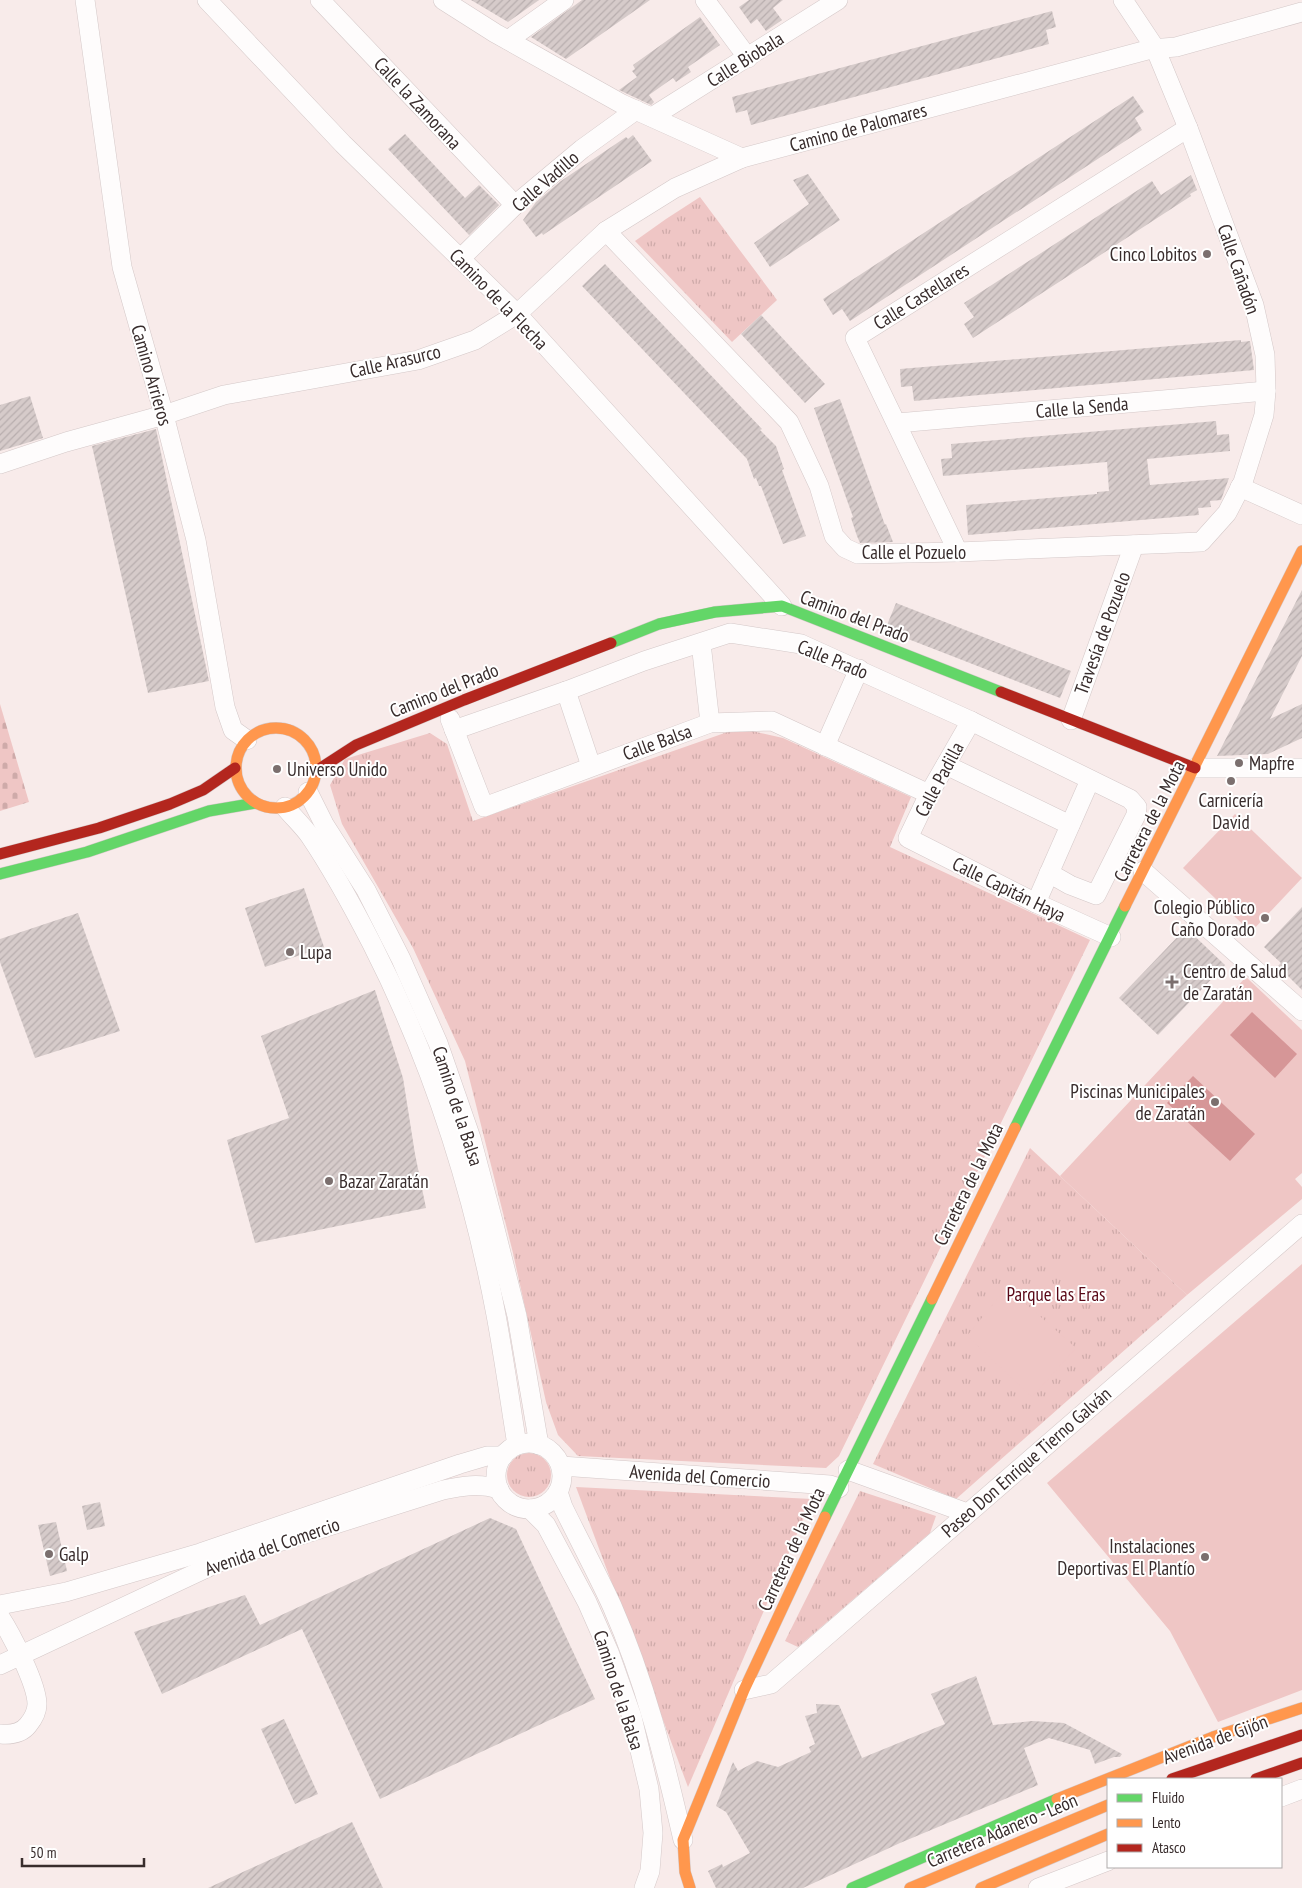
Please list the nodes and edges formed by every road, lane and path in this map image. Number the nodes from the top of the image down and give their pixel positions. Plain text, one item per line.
1 (85, 0) edge
2 (207, 0) edge
3 (320, 0) edge
4 (443, 0) edge
5 (564, 0) edge
6 (705, 0) edge
7 (838, 0) edge
8 (1123, 0) edge
9 (1302, 12) edge
10 (508, 40) junction
11 (1155, 48) junction
12 (748, 58) junction
13 (644, 113) junction
14 (1188, 128) junction
15 (742, 158) junction
16 (515, 205) junction
17 (606, 231) junction
18 (460, 259) junction
19 (516, 314) junction
20 (1266, 391) junction
21 (164, 415) junction
22 (897, 423) junction
23 (0, 464) edge
24 (1240, 488) junction
25 (1302, 515) edge
26 (1134, 545) junction
27 (1302, 551) edge
28 (958, 552) junction
29 (782, 606) junction
30 (715, 612) junction
31 (659, 624) junction
32 (701, 643) junction
33 (859, 669) junction
34 (566, 691) junction
35 (445, 708) junction
36 (1071, 720) junction
37 (971, 721) junction
38 (710, 723) junction
39 (454, 730) junction
40 (247, 740) junction
41 (309, 744) junction
42 (356, 744) junction
43 (825, 746) junction
44 (946, 765) junction
45 (591, 766) junction
46 (235, 768) junction
47 (1195, 768) junction
48 (1302, 768) edge
49 (316, 771) junction
50 (1090, 780) junction
51 (308, 792) junction
52 (929, 794) junction
53 (256, 803) junction
54 (285, 808) junction
55 (1070, 825) junction
56 (908, 838) joint
57 (0, 854) edge
58 (1143, 871) junction
59 (1049, 873) junction
60 (0, 874) edge
61 (1036, 903) junction
62 (1111, 938) junction
63 (1302, 1011) edge
64 (1302, 1224) edge
65 (539, 1444) junction
66 (510, 1451) junction
67 (561, 1466) junction
68 (848, 1470) junction
69 (839, 1488) junction
70 (499, 1490) junction
71 (558, 1492) junction
72 (530, 1509) junction
73 (967, 1513) junction
74 (0, 1605) edge
75 (0, 1617) edge
76 (21, 1655) junction
77 (0, 1665) edge
78 (744, 1690) junction
79 (1302, 1708) edge
80 (0, 1734) edge
81 (1302, 1735) edge
82 (1302, 1763) edge
83 (1109, 1778) edge
84 (1175, 1778) edge
85 (1259, 1778) edge
86 (1107, 1779) edge
87 (1302, 1789) edge
88 (1282, 1797) edge
89 (1107, 1804) edge
90 (1107, 1834) edge
91 (683, 1840) junction
92 (1107, 1862) edge
93 (644, 1888) edge
94 (690, 1888) edge
95 (852, 1888) edge
96 (910, 1888) edge
97 (982, 1888) edge
98 (1038, 1888) edge

1 - 21 street, Camino Arrieros
2 - 18 street, Camino de la Flecha
3 - 16 street, Calle la Zamorana
4 - 10 street
5 - 10 street
6 - 12 street
7 - 12 street, Calle Biobala
8 - 11 street, Calle Cañadón
9 - 11 street, Camino de Palomares
10 - 13 street
11 - 14 street, Calle Cañadón
11 - 15 street, Camino de Palomares
12 - 13 street, Calle Biobala
13 - 15 street
13 - 16 street, Calle Vadillo
14 - 20 street, Calle Cañadón
14 - 22 street, Calle Castellares
15 - 17 street, Calle Arasurco
16 - 18 street, Calle Vadillo
17 - 19 street, Calle Arasurco
17 - 28 street, Calle el Pozuelo
18 - 19 street, Camino de la Flecha
19 - 21 street, Calle Arasurco
19 - 29 street, Camino de la Flecha
20 - 22 street, Calle la Senda
20 - 24 street, Calle Cañadón
21 - 23 street, Calle Arasurco
21 - 40 street, Camino Arrieros
22 - 28 street, Calle Castellares
24 - 25 street
24 - 26 street, Calle el Pozuelo
26 - 28 street, Calle el Pozuelo
26 - 36 street, Travesía de Pozuelo
27 - 47 main road, Carretera de la Mota
29 - 30 main road, Camino del Prado
29 - 36 main road, Camino del Prado
30 - 31 main road, Camino del Prado
30 - 32 street
31 - 32 street
31 - 35 main road, Camino del Prado
32 - 33 street, Calle Prado
32 - 34 street, Calle Prado
32 - 38 street
33 - 37 street, Calle Prado
33 - 43 street
34 - 39 street, Calle Prado
34 - 45 street
35 - 39 street, Calle Balsa
35 - 42 main road, Camino del Prado
36 - 47 main road, Camino del Prado
37 - 44 street, Calle Padilla
37 - 50 street, Calle Prado
38 - 43 street, Calle Balsa
38 - 45 street, Calle Balsa
39 - 45 street, Calle Balsa
40 - 41 main road
40 - 46 main road
41 - 42 main road, Camino del Prado
41 - 49 main road
42 - 49 main road, Camino del Prado
43 - 52 street, Calle Balsa
44 - 52 street, Calle Padilla
44 - 55 street
46 - 53 main road
46 - 57 main road
47 - 48 street
47 - 58 main road, Carretera de la Mota
49 - 51 main road
50 - 55 street
50 - 59 street, Calle Prado
51 - 54 main road
51 - 65 street, Camino de la Balsa
52 - 56 street, Calle Padilla
53 - 54 main road
53 - 60 main road
54 - 66 street, Camino de la Balsa
55 - 59 street
56 - 61 street, Calle Capitán Haya
58 - 62 main road, Carretera de la Mota
58 - 63 street
59 - 61 street
61 - 62 street, Calle Capitán Haya
62 - 68 main road, Carretera de la Mota
64 - 73 street, Paseo Don Enrique Tierno Galván
65 - 66 street
65 - 67 street
66 - 70 street
66 - 74 street, Avenida del Comercio
67 - 69 street, Avenida del Comercio
67 - 71 street
68 - 69 main road, Carretera de la Mota
68 - 73 street
69 - 78 main road, Carretera de la Mota
70 - 72 street
70 - 76 street, Avenida del Comercio
71 - 72 street
71 - 91 street, Camino de la Balsa
72 - 93 street, Camino de la Balsa
73 - 78 street, Paseo Don Enrique Tierno Galván
75 - 76 street
76 - 77 street, Avenida del Comercio
76 - 80 street
78 - 91 main road, Carretera de la Mota
79 - 83 main road, Avenida de Gijón
81 - 84 main road
82 - 85 main road
86 - 95 main road, Avenida de Gijón
87 - 88 street
89 - 96 main road, Carretera Adanero - León
90 - 97 main road
91 - 94 main road
92 - 98 street

